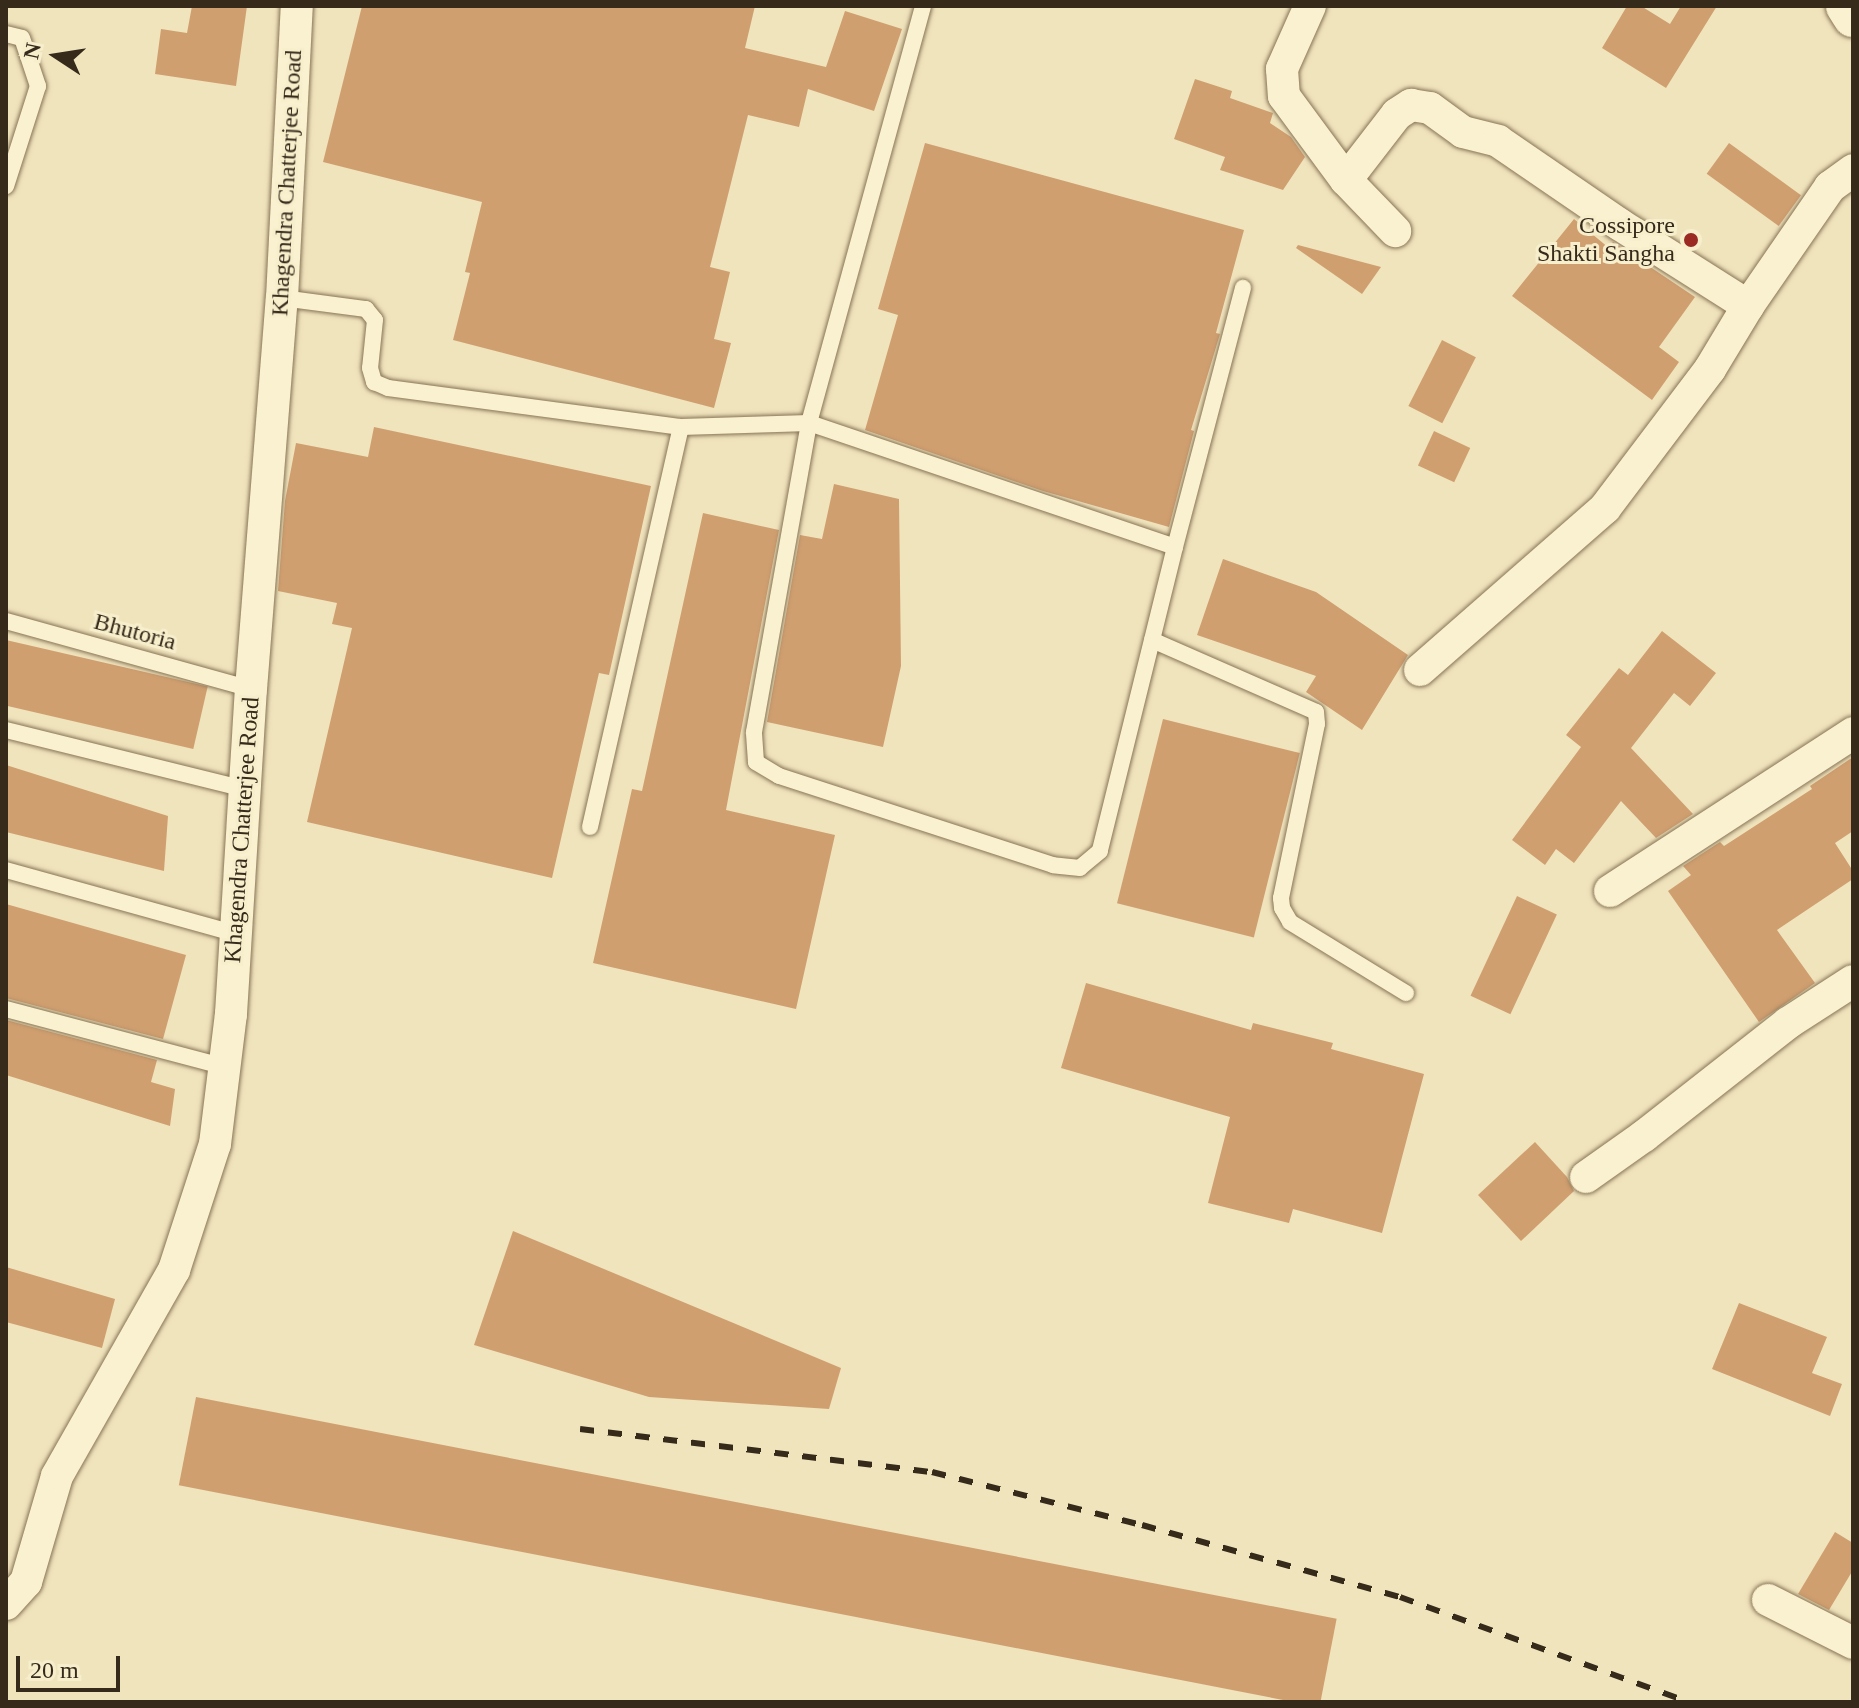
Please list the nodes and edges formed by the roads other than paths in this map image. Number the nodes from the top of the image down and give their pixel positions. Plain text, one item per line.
1 (297, 6) edge
2 (923, 6) edge
3 (1310, 6) edge
4 (1846, 6) edge
5 (1853, 17) edge
6 (6, 34) edge
7 (1853, 170) edge
8 (1346, 180) junction
9 (6, 186) edge
10 (1395, 231) dead end
11 (1243, 288) dead end
12 (282, 298) junction
13 (1748, 306) junction
14 (809, 423) junction
15 (681, 427) junction
16 (1175, 547) junction
17 (6, 621) edge
18 (1152, 640) junction
19 (1420, 670) dead end
20 (251, 689) junction
21 (6, 730) edge
22 (1853, 733) edge
23 (245, 789) junction
24 (590, 827) dead end
25 (6, 870) edge
26 (1610, 891) dead end
27 (236, 934) junction
28 (1853, 981) edge
29 (1406, 993) dead end
30 (6, 1009) edge
31 (225, 1067) junction
32 (1586, 1177) dead end
33 (1768, 1600) dead end
34 (6, 1604) edge
35 (1853, 1643) edge

1 - 12 street, Khagendra Chatterjee Road
2 - 14 lane
3 - 8 street
4 - 5 street
6 - 9 lane
7 - 13 street
8 - 10 street
8 - 13 street
11 - 16 lane
12 - 15 lane
12 - 20 street, Khagendra Chatterjee Road
13 - 19 street
14 - 15 lane
14 - 16 lane
14 - 18 lane
15 - 24 lane
16 - 18 lane
17 - 20 lane, Bhutoria
18 - 29 lane
20 - 23 street, Khagendra Chatterjee Road
21 - 23 lane
22 - 26 street
23 - 27 street, Khagendra Chatterjee Road
25 - 27 lane
27 - 31 street, Khagendra Chatterjee Road
28 - 32 street
30 - 31 lane
31 - 34 street, Khagendra Chatterjee Road
33 - 35 street

